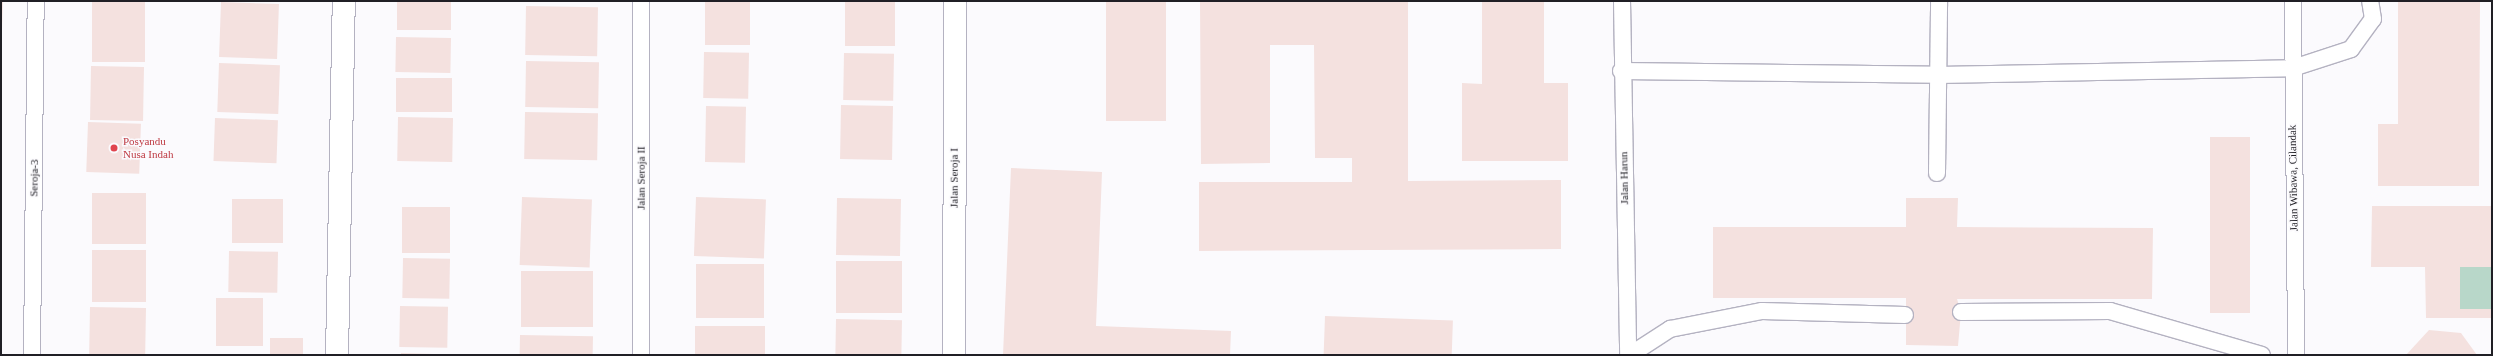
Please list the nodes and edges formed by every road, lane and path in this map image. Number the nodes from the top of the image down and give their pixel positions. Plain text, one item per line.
1 (36, 1) edge
2 (344, 1) edge
3 (641, 1) edge
4 (955, 1) edge
5 (1622, 1) edge
6 (1939, 1) edge
7 (2293, 1) edge
8 (2370, 1) edge
9 (2293, 68) junction
10 (1621, 71) junction
11 (1938, 75) junction
12 (1937, 173) dead end
13 (1961, 312) dead end
14 (1905, 314) dead end
15 (32, 355) edge
16 (337, 355) edge
17 (641, 355) edge
18 (954, 355) edge
19 (1629, 355) edge
20 (2262, 355) edge
21 (2296, 355) edge

1 - 15 lane, Seroja-3
2 - 16 street
3 - 17 lane, Jalan Seroja II
4 - 18 street, Jalan Seroja I
5 - 10 lane, Jalan Harun
6 - 11 lane
7 - 9 lane, Jalan Wibawa, Cilandak
8 - 9 lane
9 - 11 lane
9 - 21 lane, Jalan Wibawa, Cilandak
10 - 11 lane
10 - 19 lane, Jalan Harun
11 - 12 lane
13 - 20 lane
14 - 19 lane

